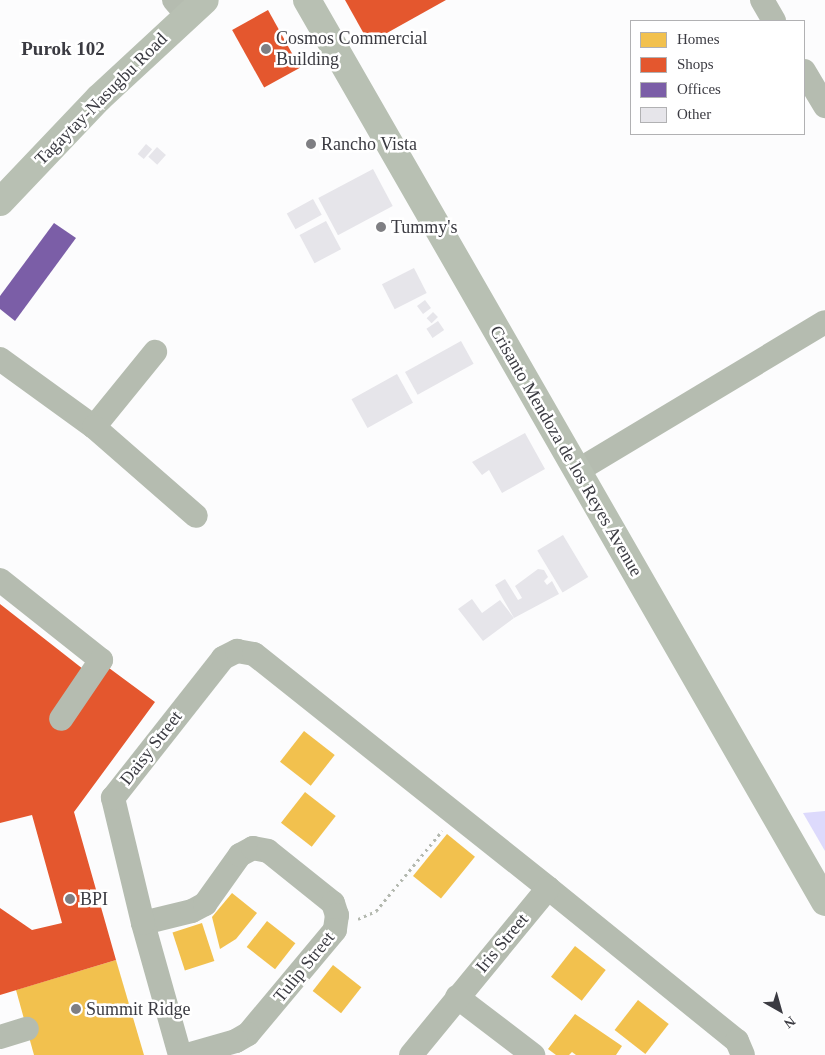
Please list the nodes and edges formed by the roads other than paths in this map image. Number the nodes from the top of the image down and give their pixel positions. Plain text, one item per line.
1 (307, 0) edge
2 (762, 0) edge
3 (189, 5) edge
4 (773, 20) edge
5 (805, 73) edge
6 (825, 106) edge
7 (0, 202) edge
8 (825, 322) edge
9 (155, 352) dead end
10 (0, 359) edge
11 (94, 427) junction
12 (577, 471) junction
13 (196, 516) dead end
14 (1, 581) edge
15 (9, 611) dead end
16 (61, 719) dead end
17 (548, 888) junction
18 (825, 902) edge
19 (143, 923) junction
20 (457, 997) junction
21 (27, 1029) dead end
22 (0, 1037) edge
23 (180, 1055) edge
24 (186, 1055) edge
25 (410, 1055) edge
26 (533, 1055) edge
27 (743, 1055) edge

1 - 12 main road, Crisanto Mendoza de los Reyes Avenue
2 - 4 street
3 - 7 main road, Tagaytay-Nasugbu Road
5 - 6 street
8 - 12 street
9 - 11 street
10 - 11 street
11 - 13 street
12 - 18 main road, Crisanto Mendoza de los Reyes Avenue
14 - 15 street
14 - 16 street
17 - 19 street, Daisy Street
17 - 20 street, Iris Street
17 - 27 street
19 - 23 street
19 - 24 street, Tulip Street
20 - 25 street, Iris Street
20 - 26 street
21 - 22 street

